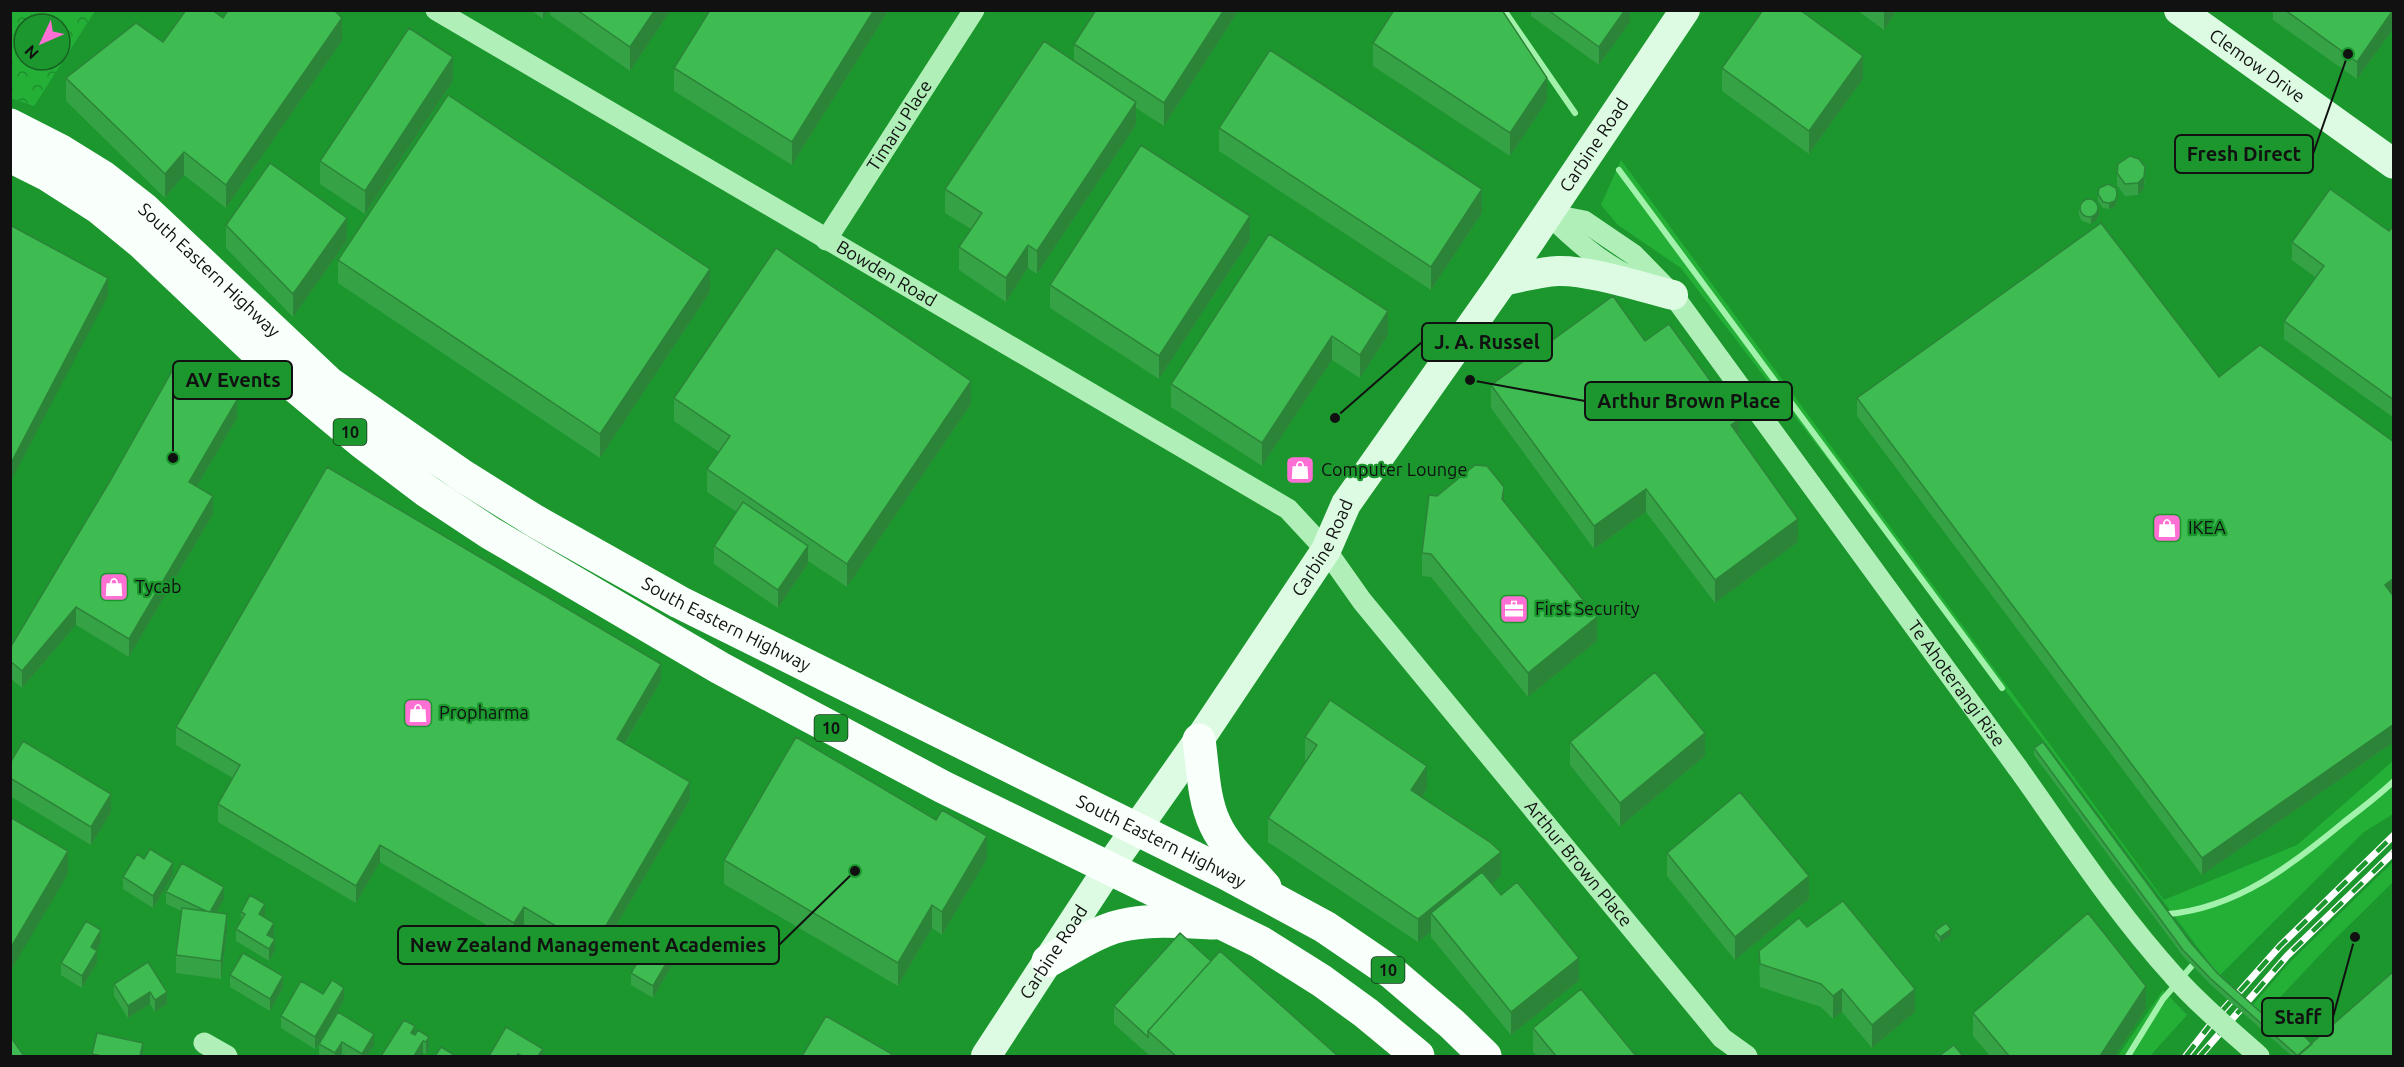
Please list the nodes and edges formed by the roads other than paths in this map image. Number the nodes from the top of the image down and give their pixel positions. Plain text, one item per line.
1 (436, 10) edge
2 (974, 10) edge
3 (1684, 10) edge
4 (2179, 10) edge
5 (10, 125) edge
6 (10, 156) edge
7 (2394, 164) edge
8 (1548, 214) junction
9 (826, 240) junction
10 (1503, 281) junction
11 (1673, 295) junction
12 (1326, 550) junction
13 (1199, 740) junction
14 (1137, 829) junction
15 (1108, 868) junction
16 (1278, 901) junction
17 (1225, 923) junction
18 (1048, 961) junction
19 (204, 1043) dead end
20 (227, 1056) edge
21 (986, 1056) edge
22 (1418, 1056) edge
23 (1485, 1056) edge
24 (1747, 1056) edge
25 (2259, 1056) edge

1 - 9 street, Bowden Road
2 - 9 street, Timaru Place
3 - 8 main road, Carbine Road
4 - 7 main road, Clemow Drive
5 - 14 main road, South Eastern Highway / 10
6 - 15 main road, South Eastern Highway / 10
8 - 10 main road, Carbine Road
8 - 11 street, Te Ahoterangi Rise
9 - 12 street, Bowden Road
10 - 11 main road
10 - 12 main road, Carbine Road
11 - 25 street, Te Ahoterangi Rise, bridge
12 - 13 main road, Carbine Road
12 - 24 street, Arthur Brown Place
13 - 14 main road, Carbine Road
13 - 16 main road
14 - 15 main road, Carbine Road
14 - 16 main road, South Eastern Highway / 10
15 - 17 main road, South Eastern Highway / 10
15 - 18 main road, Carbine Road
16 - 23 main road, South Eastern Highway / 10
17 - 18 main road
17 - 22 main road, South Eastern Highway / 10
18 - 21 main road, Carbine Road
19 - 20 street

